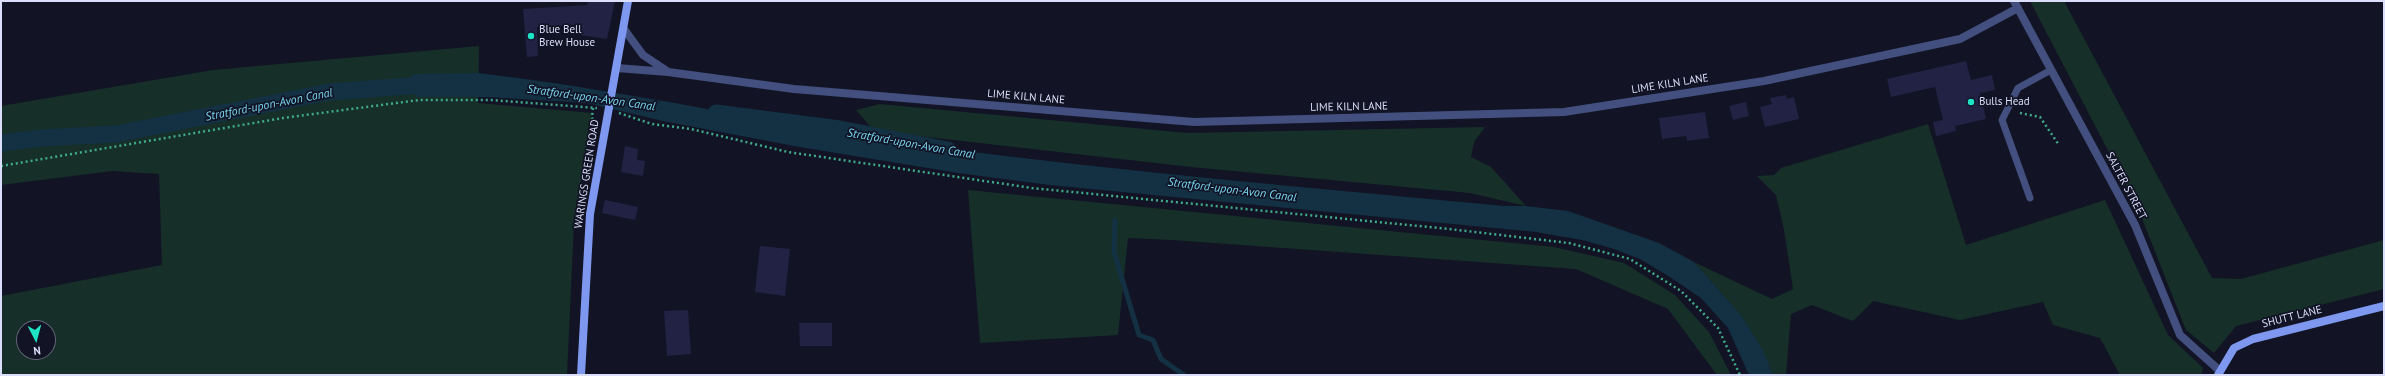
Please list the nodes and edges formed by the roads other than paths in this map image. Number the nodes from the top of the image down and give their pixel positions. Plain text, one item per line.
1 (628, 1) edge
2 (2016, 4) edge
3 (624, 29) junction
4 (617, 68) junction
5 (2051, 70) junction
6 (668, 72) junction
7 (2030, 198) dead end
8 (2384, 306) edge
9 (2219, 373) edge
10 (581, 375) edge

1 - 3 street, WARINGS GREEN ROAD
2 - 5 street, SALTER STREET
2 - 6 street, LIME KILN LANE
3 - 4 street, WARINGS GREEN ROAD
3 - 6 street, LIME KILN LANE
4 - 6 street, LIME KILN LANE
4 - 10 street, WARINGS GREEN ROAD
5 - 7 lane
5 - 9 street, SALTER STREET
8 - 9 street, SHUTT LANE

